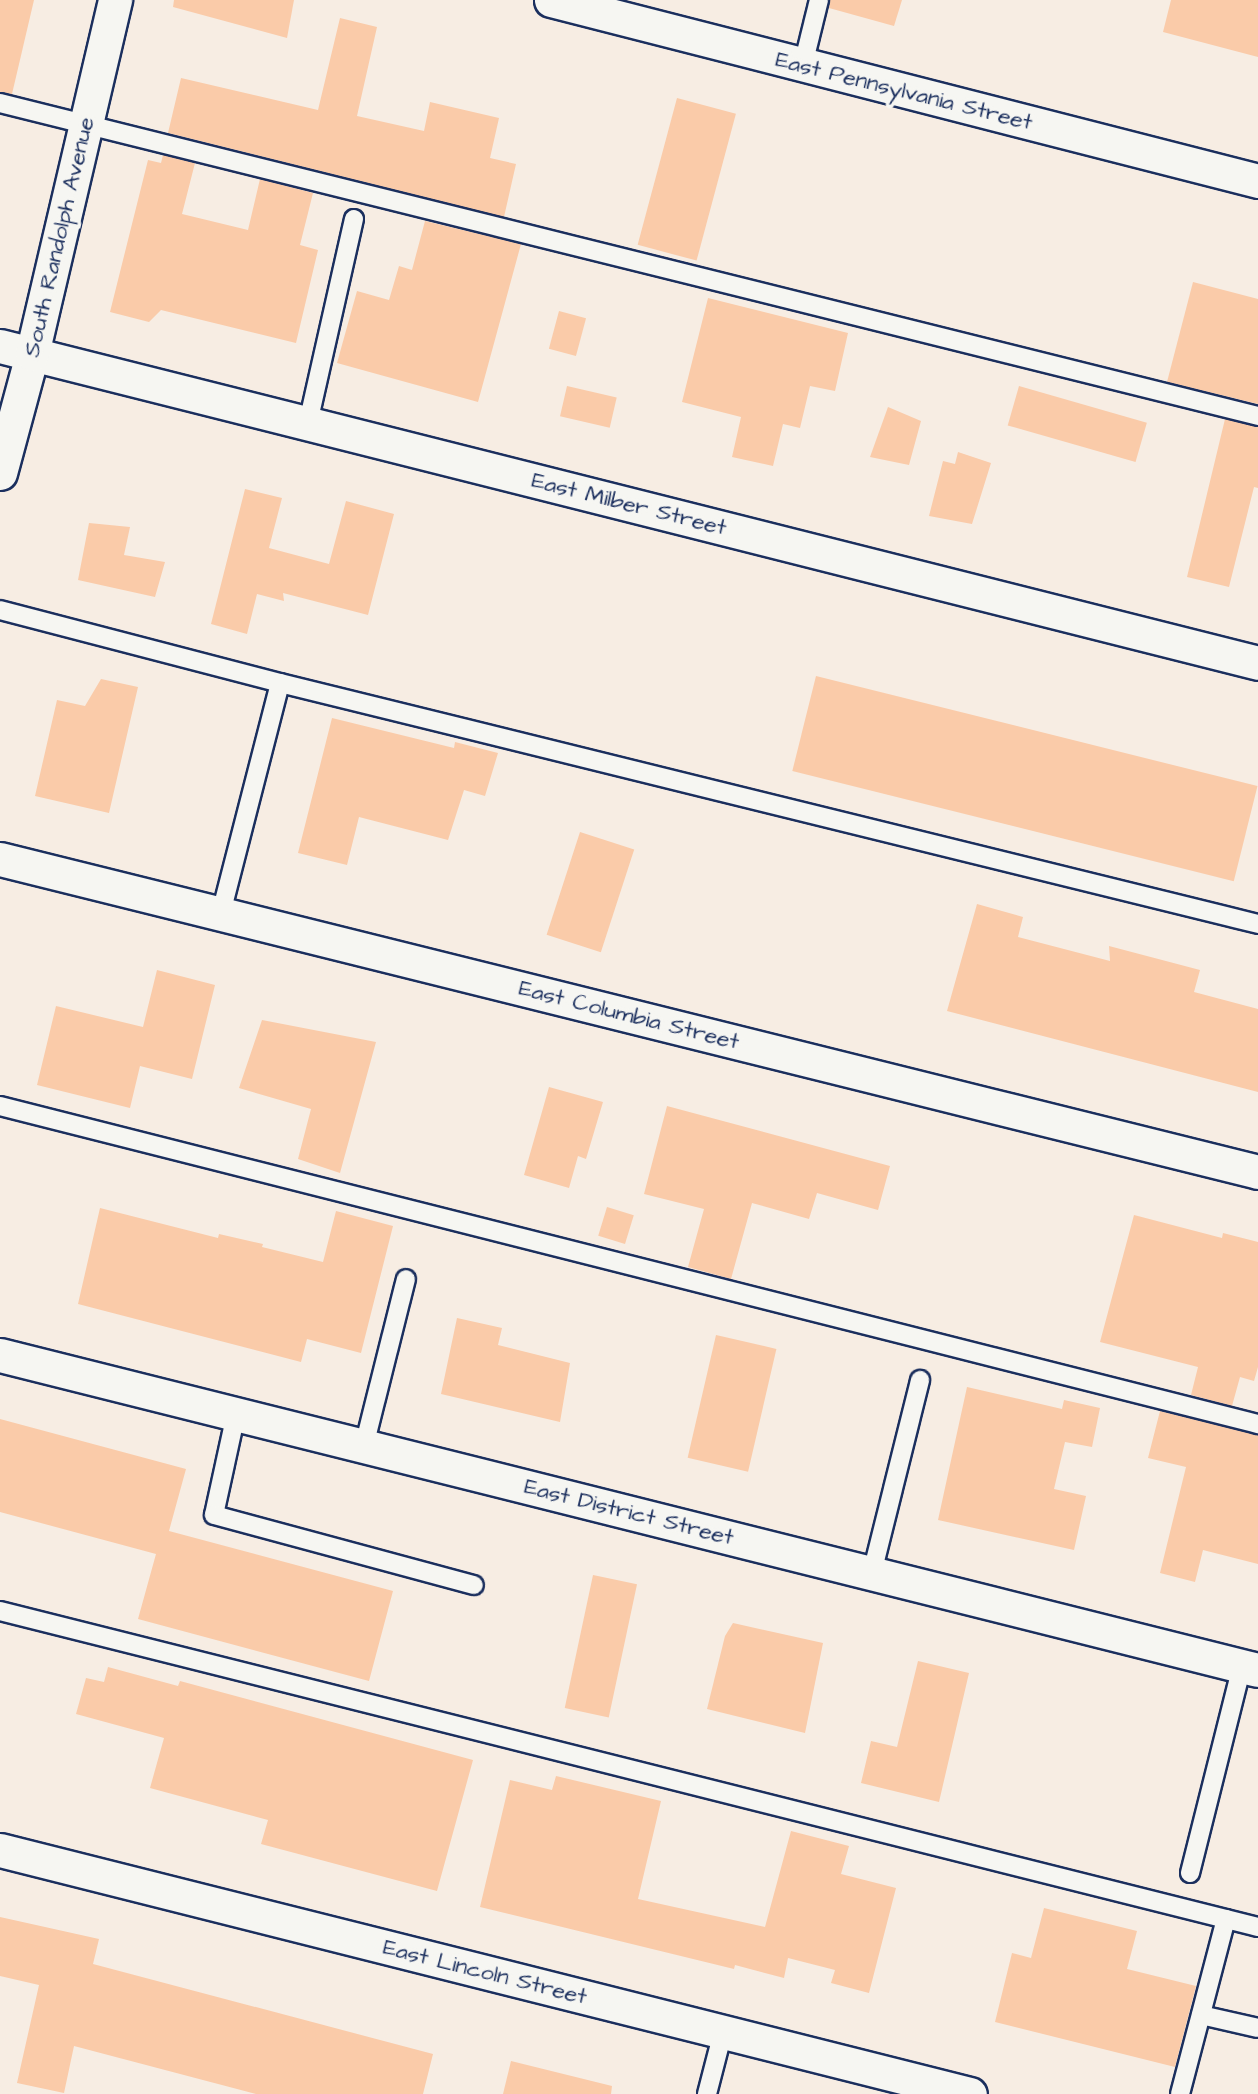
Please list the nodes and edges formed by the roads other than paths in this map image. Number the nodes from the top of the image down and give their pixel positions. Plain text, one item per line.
1 (115, 0) edge
2 (551, 0) edge
3 (819, 0) edge
4 (803, 65) junction
5 (0, 103) edge
6 (85, 126) junction
7 (1258, 181) edge
8 (354, 219) dead end
9 (0, 346) edge
10 (32, 354) junction
11 (1258, 416) edge
12 (308, 423) junction
13 (0, 473) edge
14 (0, 610) edge
15 (1258, 663) edge
16 (280, 684) junction
17 (0, 859) edge
18 (221, 912) junction
19 (1258, 924) edge
20 (0, 1106) edge
21 (1258, 1172) edge
22 (405, 1279) dead end
23 (0, 1355) edge
24 (920, 1380) dead end
25 (236, 1414) junction
26 (1258, 1424) edge
27 (364, 1446) junction
28 (872, 1573) junction
29 (474, 1585) dead end
30 (0, 1611) edge
31 (1250, 1668) edge
32 (0, 1850) edge
33 (1191, 1873) dead end
34 (1226, 1919) junction
35 (1258, 1927) edge
36 (1201, 2015) junction
37 (1258, 2028) edge
38 (723, 2032) junction
39 (707, 2094) edge
40 (970, 2094) edge
41 (1180, 2094) edge

1 - 6 street, South Randolph Avenue
2 - 4 street, East Pennsylvania Street
3 - 4 lane
4 - 7 street, East Pennsylvania Street
5 - 6 lane
6 - 10 street, South Randolph Avenue
6 - 11 lane
8 - 12 lane
9 - 10 street, East Milber Street
10 - 12 street, East Milber Street
10 - 13 street, South Randolph Avenue
12 - 15 street, East Milber Street
14 - 16 lane
16 - 18 lane
16 - 19 lane
17 - 18 street, East Columbia Street
18 - 21 street, East Columbia Street
20 - 26 lane
22 - 27 lane
23 - 25 street, East District Street
24 - 28 lane
25 - 27 street, East District Street
25 - 29 lane
27 - 28 street, East District Street
28 - 31 street, East District Street
30 - 34 lane
31 - 33 lane
32 - 38 street, East Lincoln Street
34 - 35 lane
34 - 36 lane
36 - 37 lane
36 - 41 lane
38 - 39 lane
38 - 40 street, East Lincoln Street

